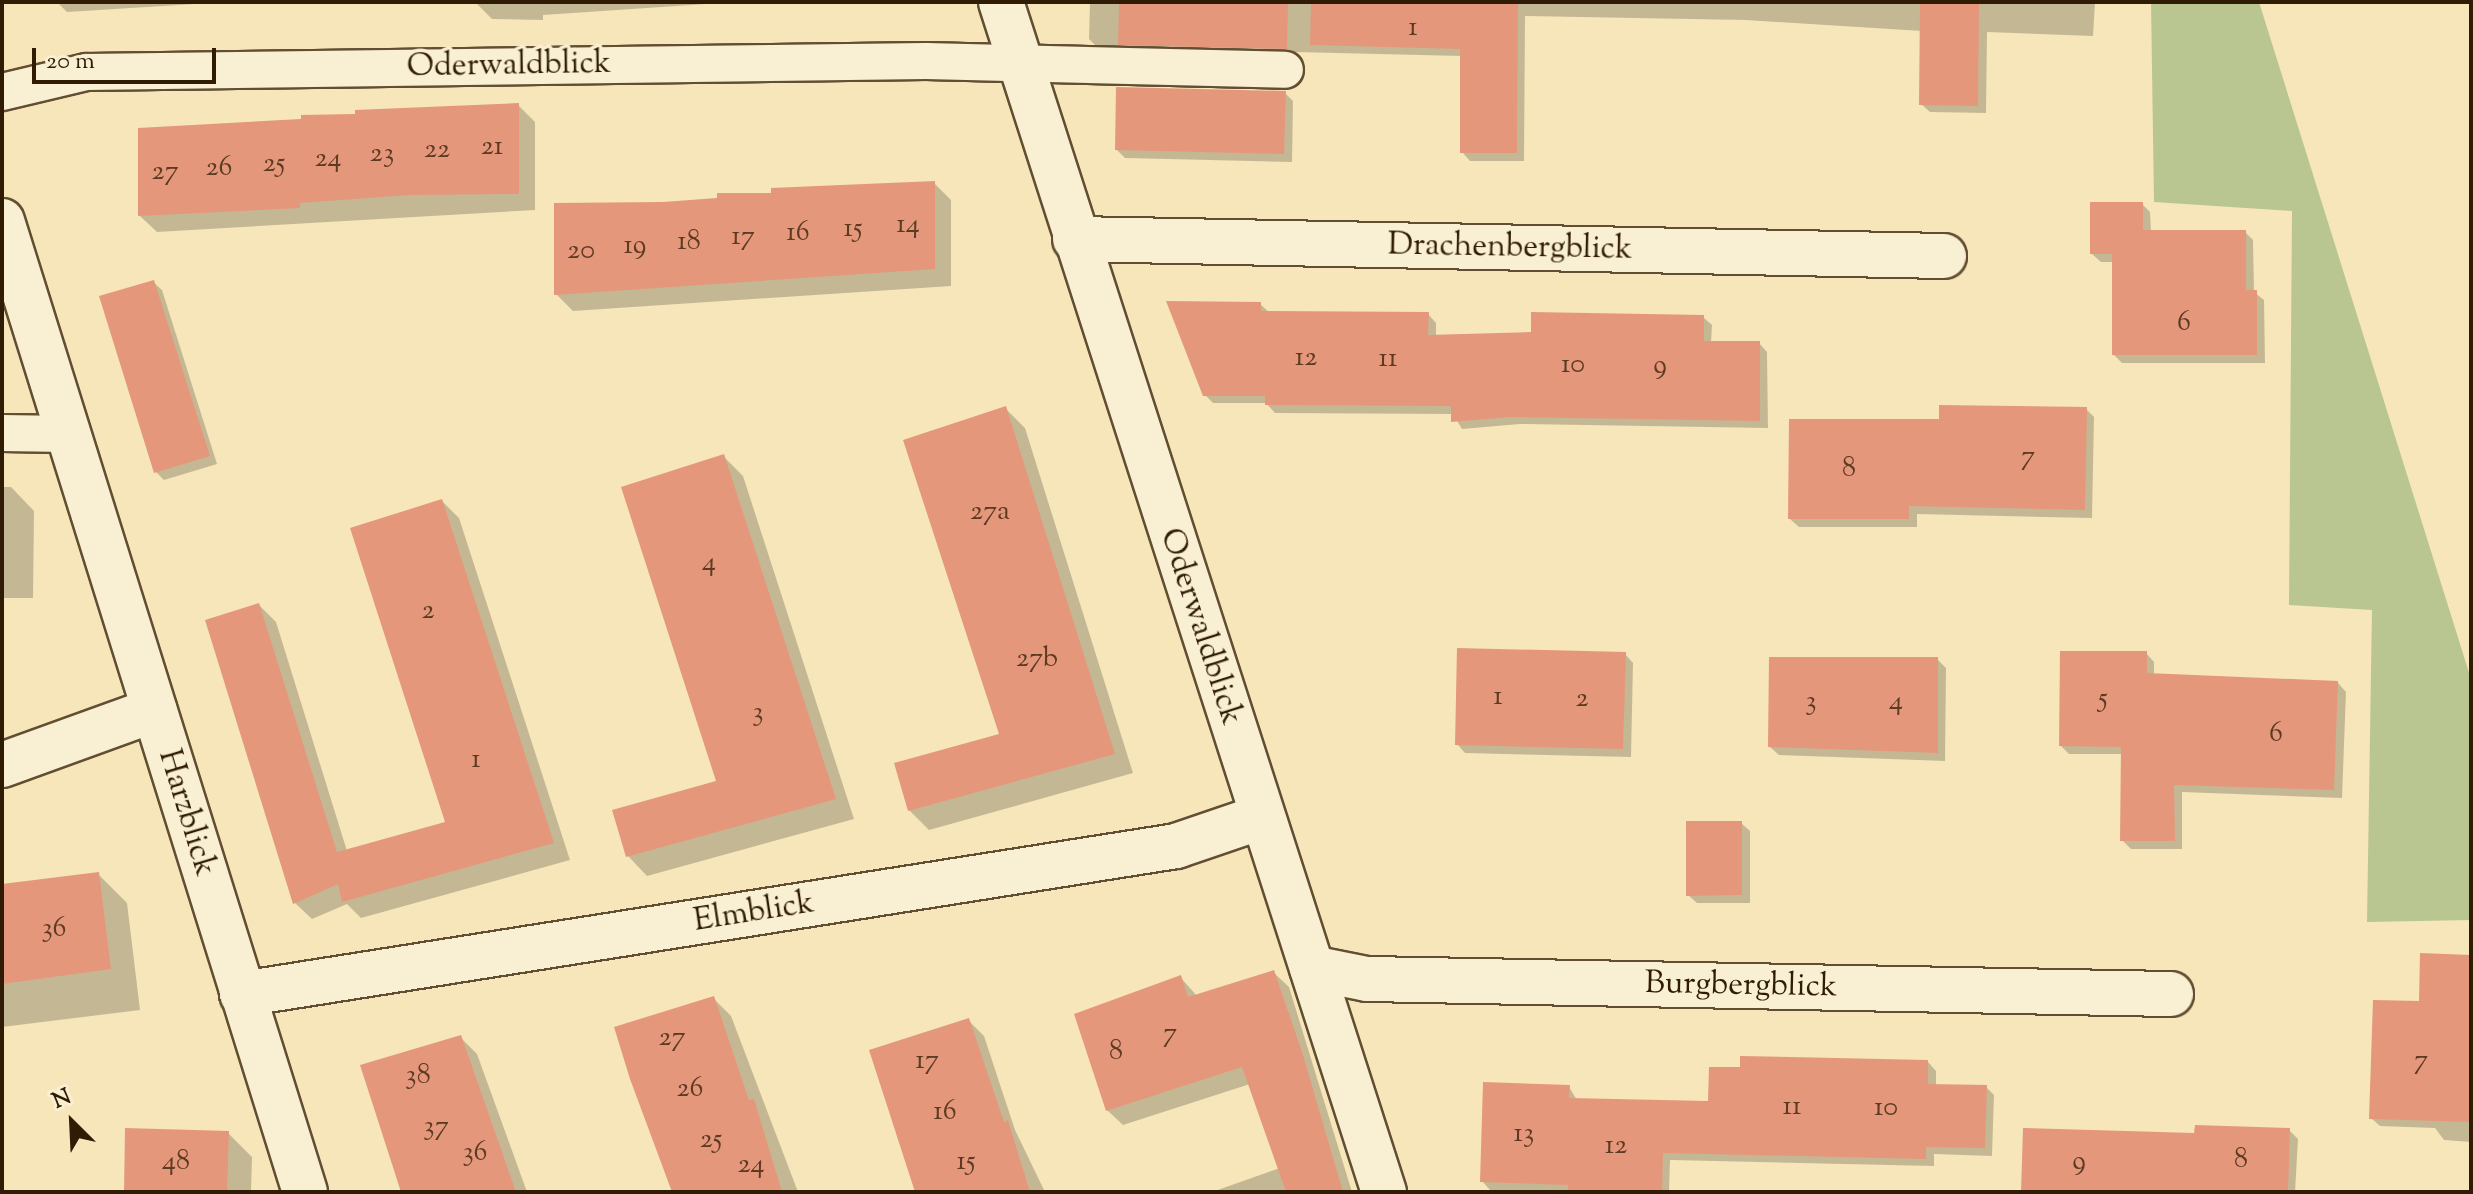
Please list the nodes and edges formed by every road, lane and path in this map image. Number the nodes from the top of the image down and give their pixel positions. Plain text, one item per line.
1 (1001, 2) edge
2 (1019, 61) junction
3 (1285, 70) dead end
4 (2, 92) edge
5 (2, 221) edge
6 (1075, 239) junction
7 (1944, 256) dead end
8 (2, 433) edge
9 (68, 434) junction
10 (154, 710) junction
11 (2, 765) edge
12 (1261, 817) junction
13 (1312, 968) junction
14 (242, 994) junction
15 (2171, 994) dead end
16 (305, 1192) edge
17 (1384, 1192) edge

1 - 2 street, Oderwaldblick
2 - 3 lane
2 - 4 lane, Oderwaldblick
2 - 6 street, Oderwaldblick
5 - 9 street, Harzblick
6 - 7 street, Drachenbergblick
6 - 12 street, Oderwaldblick
8 - 9 lane
9 - 10 street, Harzblick
10 - 11 street
10 - 14 street, Harzblick
12 - 13 street, Oderwaldblick
12 - 14 street, Elmblick
13 - 15 street, Burgbergblick
13 - 17 street, Oderwaldblick
14 - 16 street, Harzblick

